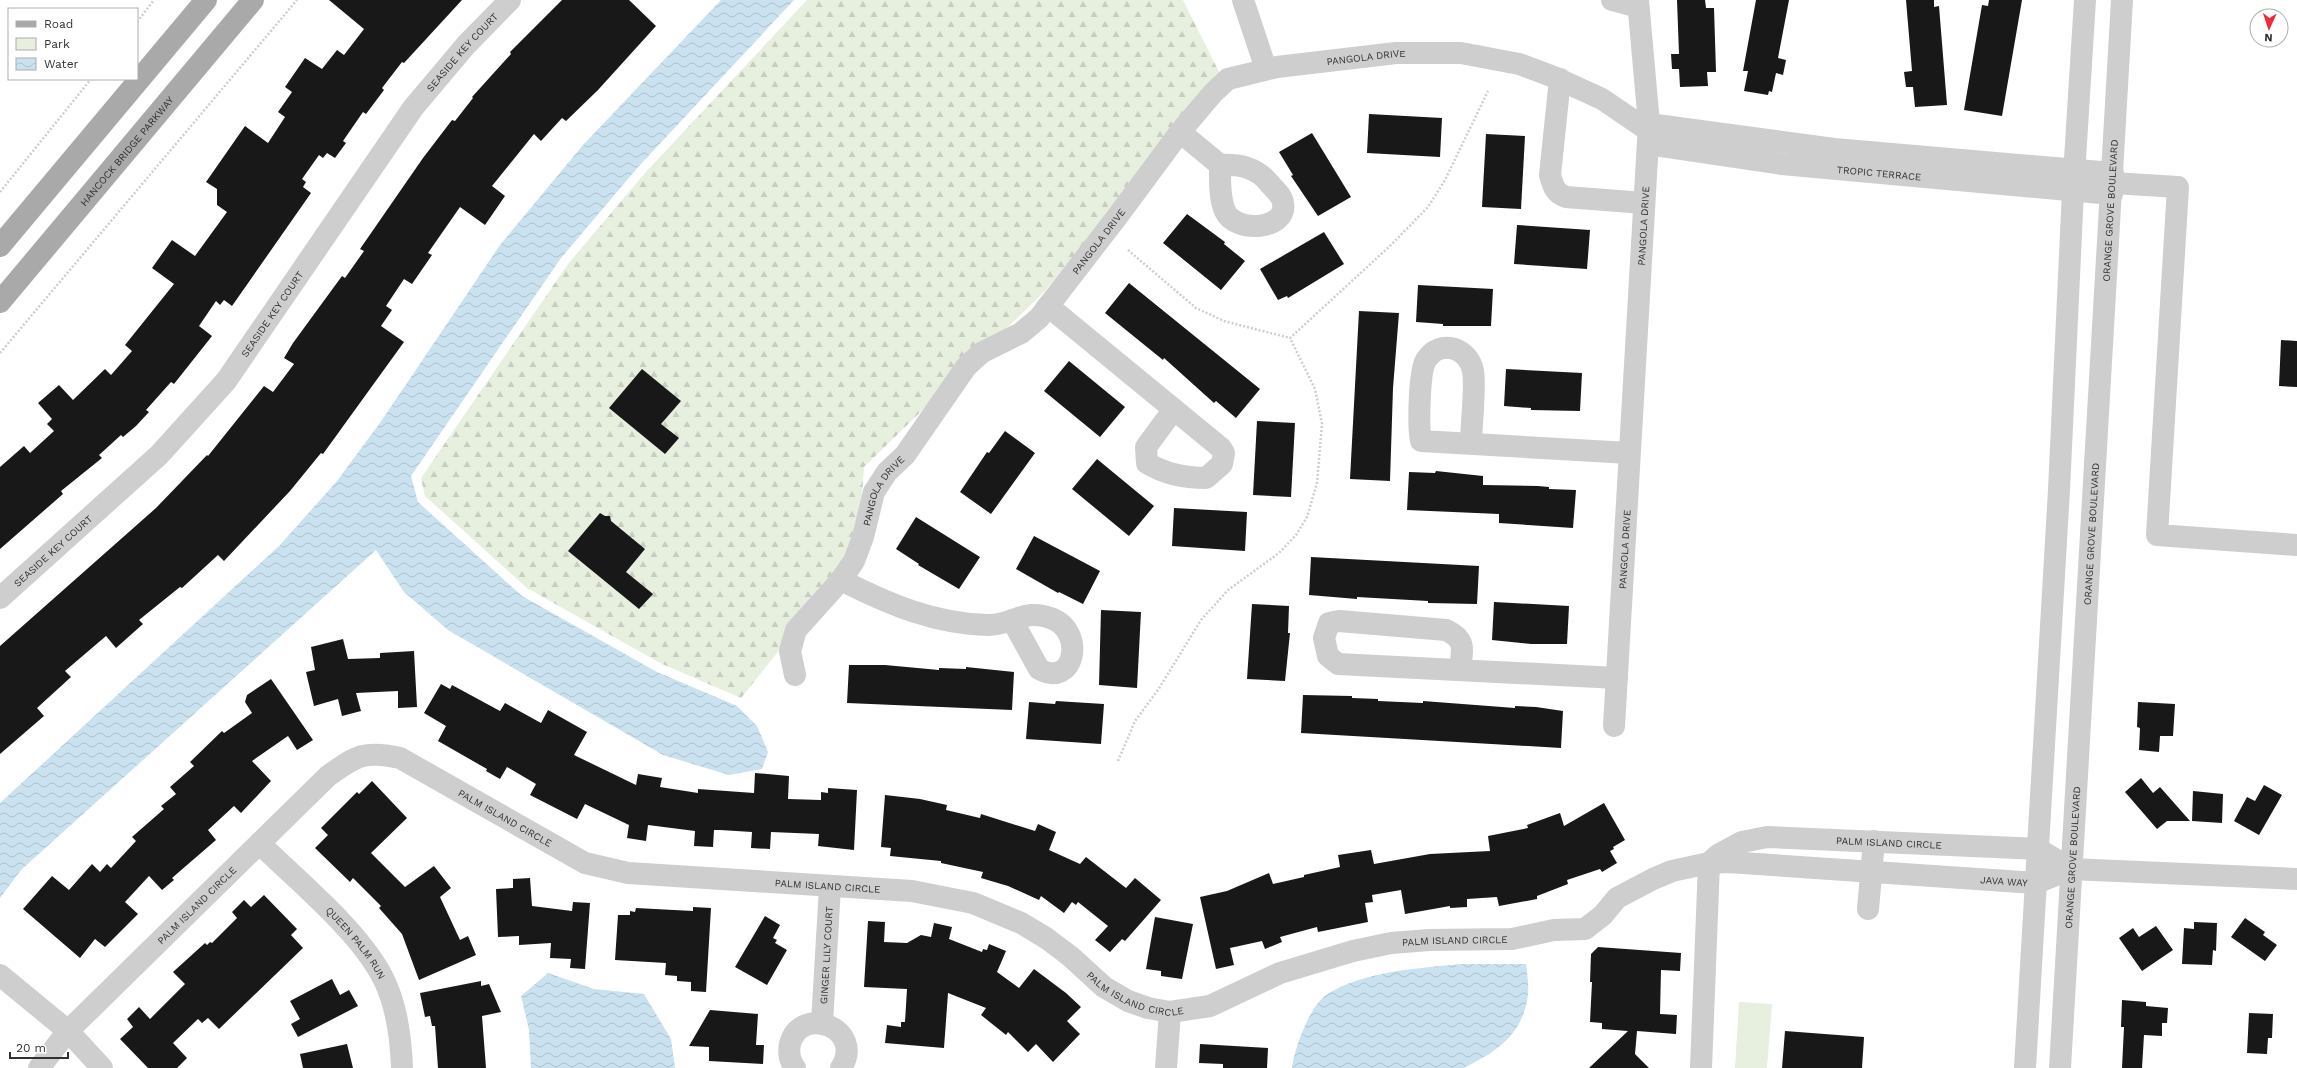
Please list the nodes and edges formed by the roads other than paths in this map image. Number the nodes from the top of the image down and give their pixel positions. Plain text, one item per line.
1 (206, 0) edge
2 (253, 0) edge
3 (510, 0) edge
4 (1612, 0) edge
5 (2085, 0) edge
6 (2122, 0) edge
7 (1246, 1) edge
8 (1638, 3) edge
9 (1266, 69) junction
10 (1560, 80) junction
11 (1180, 132) junction
12 (1649, 133) junction
13 (1220, 165) dead end
14 (2074, 169) junction
15 (2113, 183) junction
16 (2073, 191) junction
17 (1644, 203) junction
18 (0, 246) edge
19 (0, 302) edge
20 (1048, 306) junction
21 (1174, 409) dead end
22 (1471, 444) dead end
23 (1629, 453) junction
24 (2297, 545) edge
25 (841, 580) junction
26 (0, 598) edge
27 (1012, 620) dead end
28 (1460, 670) junction
29 (795, 675) dead end
30 (1616, 678) junction
31 (1614, 726) dead end
32 (1874, 841) junction
33 (260, 844) junction
34 (2038, 849) junction
35 (1709, 863) junction
36 (2071, 868) junction
37 (1872, 873) junction
38 (2297, 879) edge
39 (2036, 883) junction
40 (830, 887) junction
41 (1868, 909) dead end
42 (0, 975) edge
43 (1170, 1012) junction
44 (822, 1023) junction
45 (68, 1031) junction
46 (39, 1068) edge
47 (102, 1068) edge
48 (402, 1068) edge
49 (795, 1068) edge
50 (841, 1068) edge
51 (1166, 1068) edge
52 (1701, 1068) edge
53 (2025, 1068) edge
54 (2060, 1068) edge

1 - 18 main road
2 - 19 main road, HANCOCK BRIDGE PARKWAY
3 - 26 street, SEASIDE KEY COURT
4 - 8 street
5 - 14 street
6 - 15 street, ORANGE GROVE BOULEVARD
7 - 9 street
8 - 12 street
9 - 10 street, PANGOLA DRIVE
9 - 11 street, PANGOLA DRIVE
10 - 12 street, PANGOLA DRIVE
10 - 17 street
11 - 13 street
11 - 20 street, PANGOLA DRIVE
12 - 14 street, TROPIC TERRACE
12 - 16 street, TROPIC TERRACE
12 - 17 street, PANGOLA DRIVE
14 - 15 street, TROPIC TERRACE
14 - 16 street
15 - 16 street, TROPIC TERRACE
15 - 24 street
15 - 36 street, ORANGE GROVE BOULEVARD
16 - 34 street
17 - 23 street, PANGOLA DRIVE
20 - 21 street
20 - 25 street, PANGOLA DRIVE
22 - 23 street
23 - 30 street, PANGOLA DRIVE
25 - 27 street
25 - 29 street, PANGOLA DRIVE
28 - 28 street
28 - 30 street
30 - 31 street, PANGOLA DRIVE
32 - 34 street, PALM ISLAND CIRCLE
32 - 35 street, PALM ISLAND CIRCLE
32 - 37 street
33 - 40 street, PALM ISLAND CIRCLE
33 - 45 street, PALM ISLAND CIRCLE
33 - 48 street, QUEEN PALM RUN
34 - 36 street, PALM ISLAND CIRCLE
34 - 39 street
35 - 37 street, JAVA WAY
35 - 43 street, PALM ISLAND CIRCLE
35 - 52 street
36 - 38 street, JAVA WAY
36 - 39 street, JAVA WAY
36 - 54 street, ORANGE GROVE BOULEVARD
37 - 39 street, JAVA WAY
37 - 41 street
39 - 53 street
40 - 43 street, PALM ISLAND CIRCLE
40 - 44 street, GINGER LILY COURT
42 - 45 street
43 - 51 street
44 - 49 street
44 - 50 street
45 - 46 street, PALM ISLAND CIRCLE
45 - 47 street

